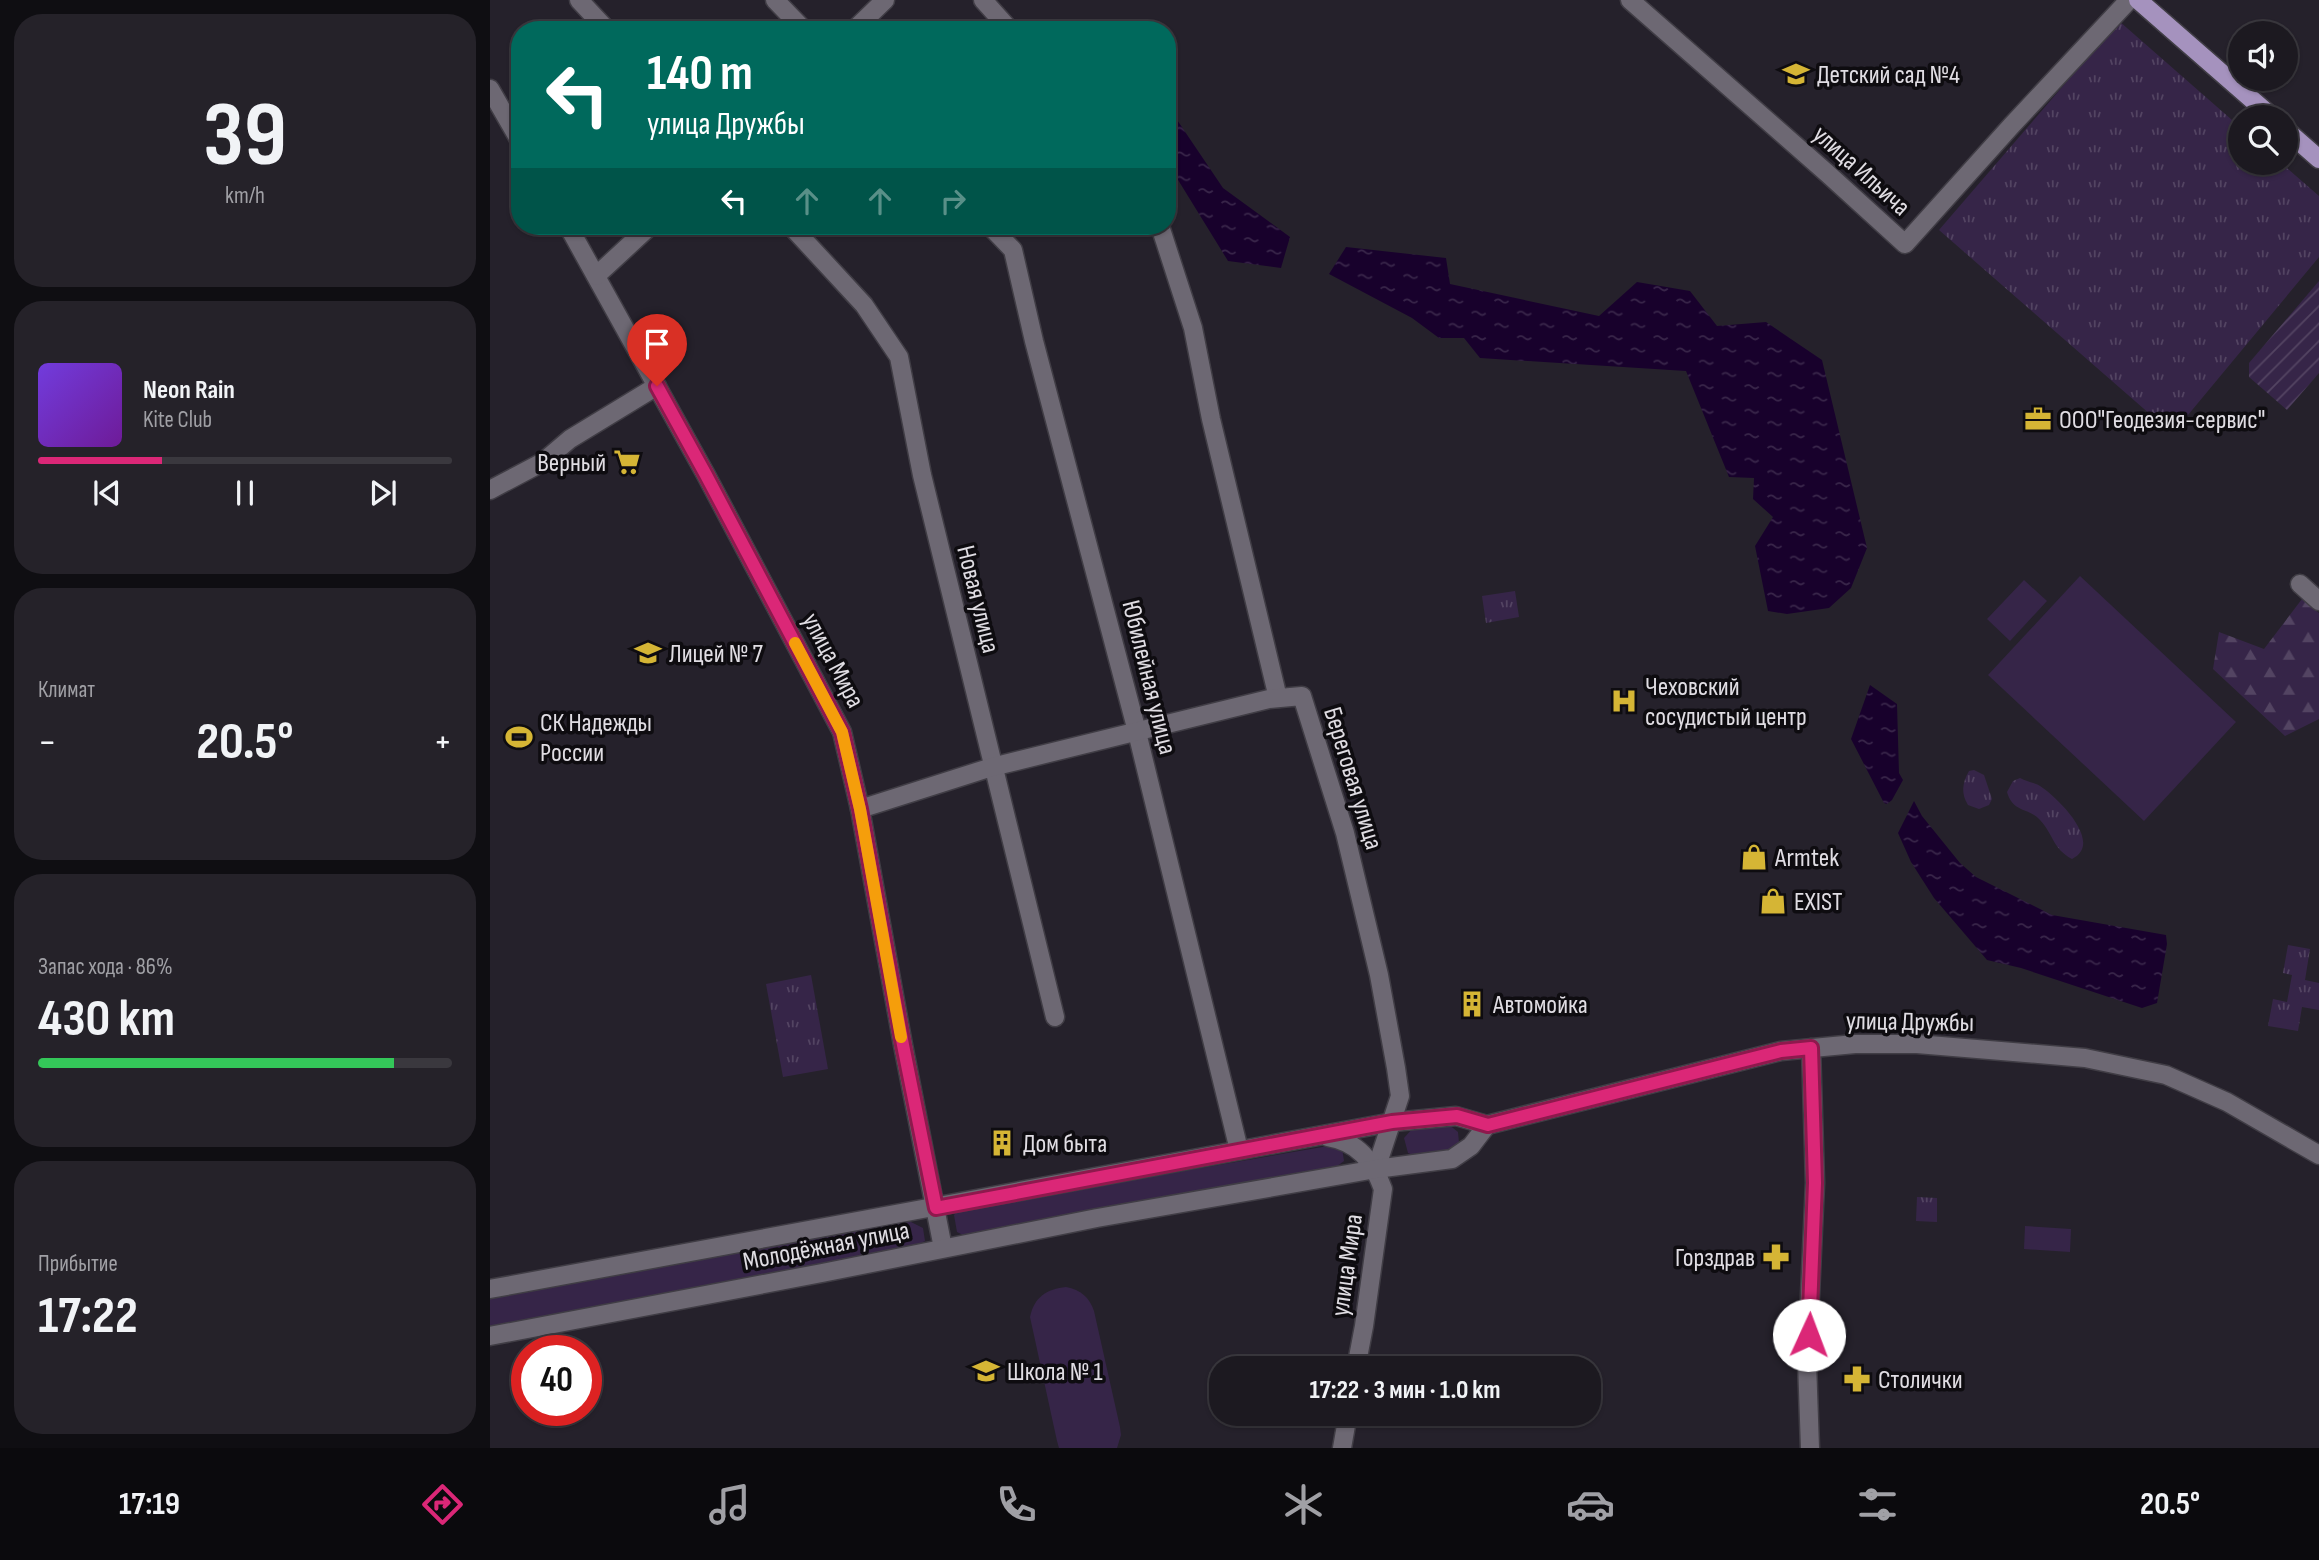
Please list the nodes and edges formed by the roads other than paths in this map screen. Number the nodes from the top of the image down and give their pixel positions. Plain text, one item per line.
1 (579, 0) edge
2 (775, 0) edge
3 (885, 0) edge
4 (984, 0) edge
5 (1630, 0) edge
6 (2129, 0) edge
7 (2138, 0) edge
8 (599, 21) edge
9 (795, 21) edge
10 (863, 21) edge
11 (1002, 21) edge
12 (490, 89) edge
13 (2258, 105) edge
14 (511, 125) edge
15 (2298, 141) edge
16 (2319, 159) edge
17 (573, 235) edge
18 (640, 235) edge
19 (799, 235) edge
20 (999, 235) edge
21 (1163, 235) edge
22 (596, 276) junction
23 (657, 386) junction
24 (490, 491) edge
25 (2300, 584) dead end
26 (2319, 601) edge
27 (1278, 698) junction
28 (1137, 732) junction
29 (992, 767) junction
30 (860, 809) junction
31 (1055, 1017) dead end
32 (1811, 1048) junction
33 (1392, 1122) junction
34 (1488, 1125) junction
35 (1329, 1137) junction
36 (1239, 1150) junction
37 (2319, 1155) edge
38 (1376, 1169) junction
39 (1337, 1175) junction
40 (936, 1208) junction
41 (943, 1248) junction
42 (490, 1289) edge
43 (490, 1336) edge
44 (1358, 1356) edge
45 (1346, 1426) edge
46 (1342, 1448) edge
47 (1810, 1448) edge

1 - 8 street
2 - 9 street
3 - 10 street
4 - 11 street
5 - 6 street, улица Ильича
7 - 13 main road
12 - 14 street
15 - 16 main road
17 - 22 street, улица Мира
18 - 22 street
19 - 29 street, Новая улица
20 - 28 street, Юбилейная улица
21 - 27 street
22 - 23 street, улица Мира
23 - 24 street
23 - 30 street, улица Мира
25 - 26 street
27 - 28 street
27 - 33 street, Береговая улица
28 - 29 street
28 - 36 street, Юбилейная улица
29 - 30 street
29 - 31 street, Новая улица
30 - 40 street, улица Мира
32 - 34 street, улица Дружбы
32 - 37 street, улица Дружбы
32 - 47 street
33 - 34 street, улица Дружбы
33 - 35 street, Молодёжная улица
33 - 38 street, Береговая улица
34 - 38 street
35 - 36 street, Молодёжная улица
35 - 38 street
35 - 39 street
36 - 40 street, Молодёжная улица
38 - 39 street, Молодёжная улица
38 - 44 street, улица Мира
39 - 41 street, Молодёжная улица
40 - 41 street, улица Мира
40 - 42 street, Молодёжная улица
41 - 43 street, Молодёжная улица
45 - 46 street

